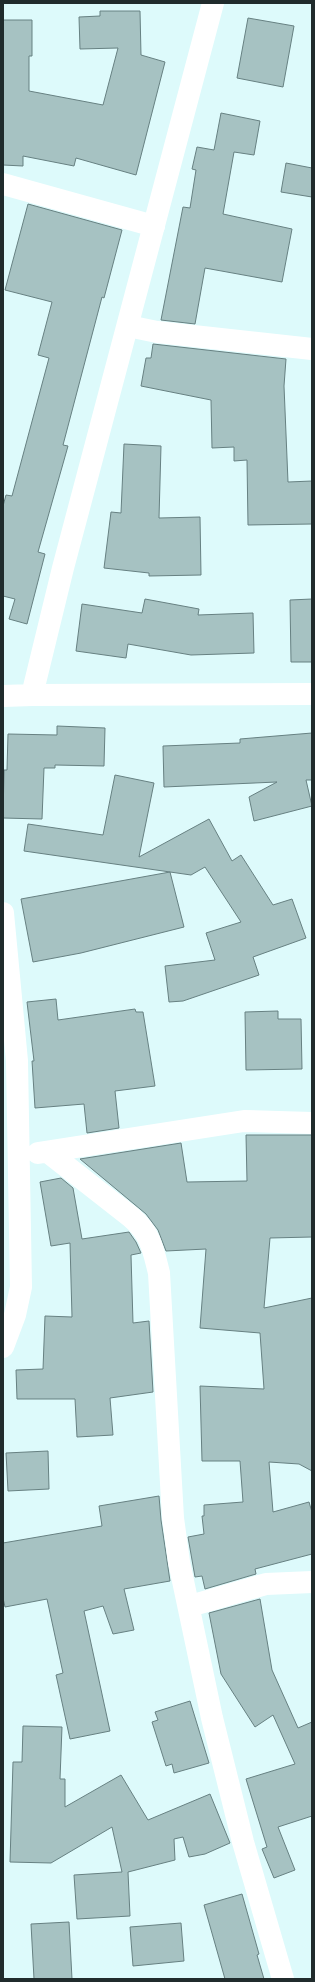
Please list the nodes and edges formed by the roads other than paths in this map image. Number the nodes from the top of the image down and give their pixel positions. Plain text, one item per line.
1 (213, 3) edge
2 (3, 184) edge
3 (154, 226) junction
4 (128, 326) junction
5 (312, 349) edge
6 (312, 694) edge
7 (32, 695) junction
8 (3, 696) edge
9 (3, 913) edge
10 (10, 1061) edge
11 (312, 1123) edge
12 (48, 1152) junction
13 (19, 1155) junction
14 (3, 1347) edge
15 (312, 1582) edge
16 (190, 1606) junction
17 (283, 1979) edge

1 - 3 street
2 - 3 street
3 - 4 street
4 - 5 street
4 - 7 street
6 - 7 street
7 - 8 street
9 - 10 street
10 - 13 street
11 - 12 street
12 - 13 street
12 - 16 street
13 - 14 street
15 - 16 street
16 - 17 street

